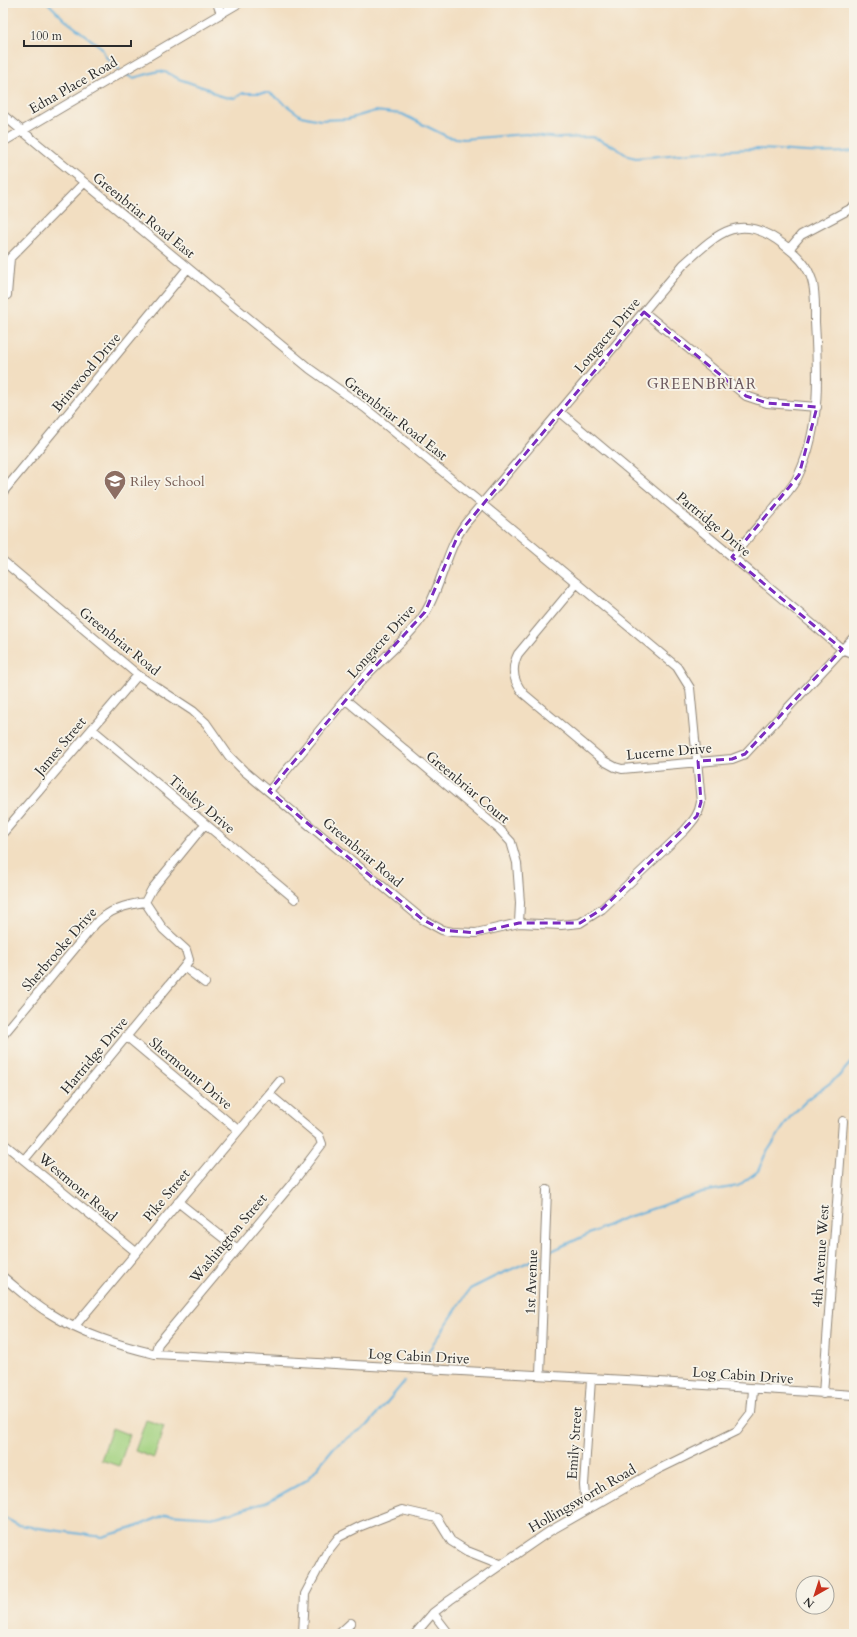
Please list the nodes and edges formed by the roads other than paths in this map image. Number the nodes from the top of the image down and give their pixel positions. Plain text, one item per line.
1 (217, 3) edge
2 (239, 3) edge
3 (221, 14) junction
4 (3, 115) edge
5 (21, 130) junction
6 (3, 142) edge
7 (84, 183) junction
8 (854, 207) edge
9 (789, 249) junction
10 (188, 268) junction
11 (7, 295) dead end
12 (644, 312) junction
13 (817, 407) junction
14 (560, 412) junction
15 (3, 492) edge
16 (482, 504) junction
17 (732, 556) junction
18 (3, 561) edge
19 (577, 583) junction
20 (854, 637) edge
21 (842, 649) junction
22 (854, 654) edge
23 (138, 675) junction
24 (346, 700) junction
25 (92, 729) junction
26 (698, 761) junction
27 (269, 791) junction
28 (205, 824) junction
29 (3, 833) edge
30 (295, 899) dead end
31 (145, 902) junction
32 (519, 923) junction
33 (184, 967) junction
34 (205, 983) dead end
35 (3, 1036) edge
36 (126, 1036) junction
37 (280, 1081) dead end
38 (269, 1094) junction
39 (843, 1121) dead end
40 (238, 1130) junction
41 (3, 1142) edge
42 (24, 1160) junction
43 (547, 1190) dead end
44 (178, 1202) junction
45 (236, 1248) junction
46 (136, 1252) junction
47 (3, 1277) edge
48 (74, 1327) junction
49 (155, 1354) junction
50 (540, 1375) junction
51 (591, 1379) junction
52 (753, 1390) junction
53 (823, 1394) junction
54 (854, 1395) edge
55 (586, 1509) junction
56 (500, 1564) junction
57 (433, 1613) junction
58 (351, 1623) dead end
59 (303, 1634) edge
60 (338, 1634) edge
61 (415, 1634) edge
62 (449, 1634) edge

1 - 3 street
2 - 3 street, Edna Place Road
3 - 5 street, Edna Place Road
4 - 5 street, Greenbriar Road East
5 - 6 street, Edna Place Road
5 - 7 street, Greenbriar Road East
7 - 10 street, Greenbriar Road East
7 - 11 street
8 - 9 street
9 - 12 street, Longacre Drive
9 - 13 street, Longacre Drive
10 - 15 street, Brinwood Drive
10 - 16 street, Greenbriar Road East
12 - 13 street
12 - 14 street, Longacre Drive
13 - 17 street, Longacre Drive
14 - 16 street, Longacre Drive
14 - 17 street, Partridge Drive
16 - 19 street, Greenbriar Road East
16 - 24 street, Longacre Drive
17 - 21 street, Partridge Drive
18 - 23 street, Greenbriar Road
19 - 26 street, Greenbriar Road East
19 - 26 street, Lucerne Drive
20 - 21 street, Lucerne Drive
21 - 22 street, Partridge Drive
21 - 26 street, Lucerne Drive
23 - 25 street, James Street
23 - 27 street, Greenbriar Road
24 - 27 street, Longacre Drive
24 - 32 street, Greenbriar Court
25 - 28 street, Tinsley Drive
25 - 29 street, James Street
26 - 32 street, Greenbriar Road
27 - 32 street, Greenbriar Road
28 - 30 street, Tinsley Drive
28 - 31 street
31 - 33 street
31 - 35 street, Sherbrooke Drive
33 - 34 street
33 - 36 street, Hartridge Drive
36 - 40 street, Shermount Drive
36 - 42 street, Hartridge Drive
37 - 38 street, Pike Street
38 - 40 street, Pike Street
38 - 45 street, Washington Street
39 - 53 street, 4th Avenue West
40 - 44 street, Pike Street
41 - 42 street, Westmont Road
42 - 46 street, Westmont Road
43 - 50 street, 1st Avenue
44 - 45 street
44 - 46 street, Pike Street
45 - 49 street, Washington Street
46 - 48 street, Pike Street
47 - 48 street, Log Cabin Drive
48 - 49 street, Log Cabin Drive
49 - 50 street, Log Cabin Drive
50 - 51 street, Log Cabin Drive
51 - 52 street, Log Cabin Drive
51 - 55 street, Emily Street
52 - 53 street, Log Cabin Drive
52 - 55 street, Hollingsworth Road
53 - 54 street, Log Cabin Drive
55 - 56 street, Hollingsworth Road
56 - 57 street, Hollingsworth Road
56 - 59 street
57 - 61 street, Hollingsworth Road
57 - 62 street
58 - 60 street

